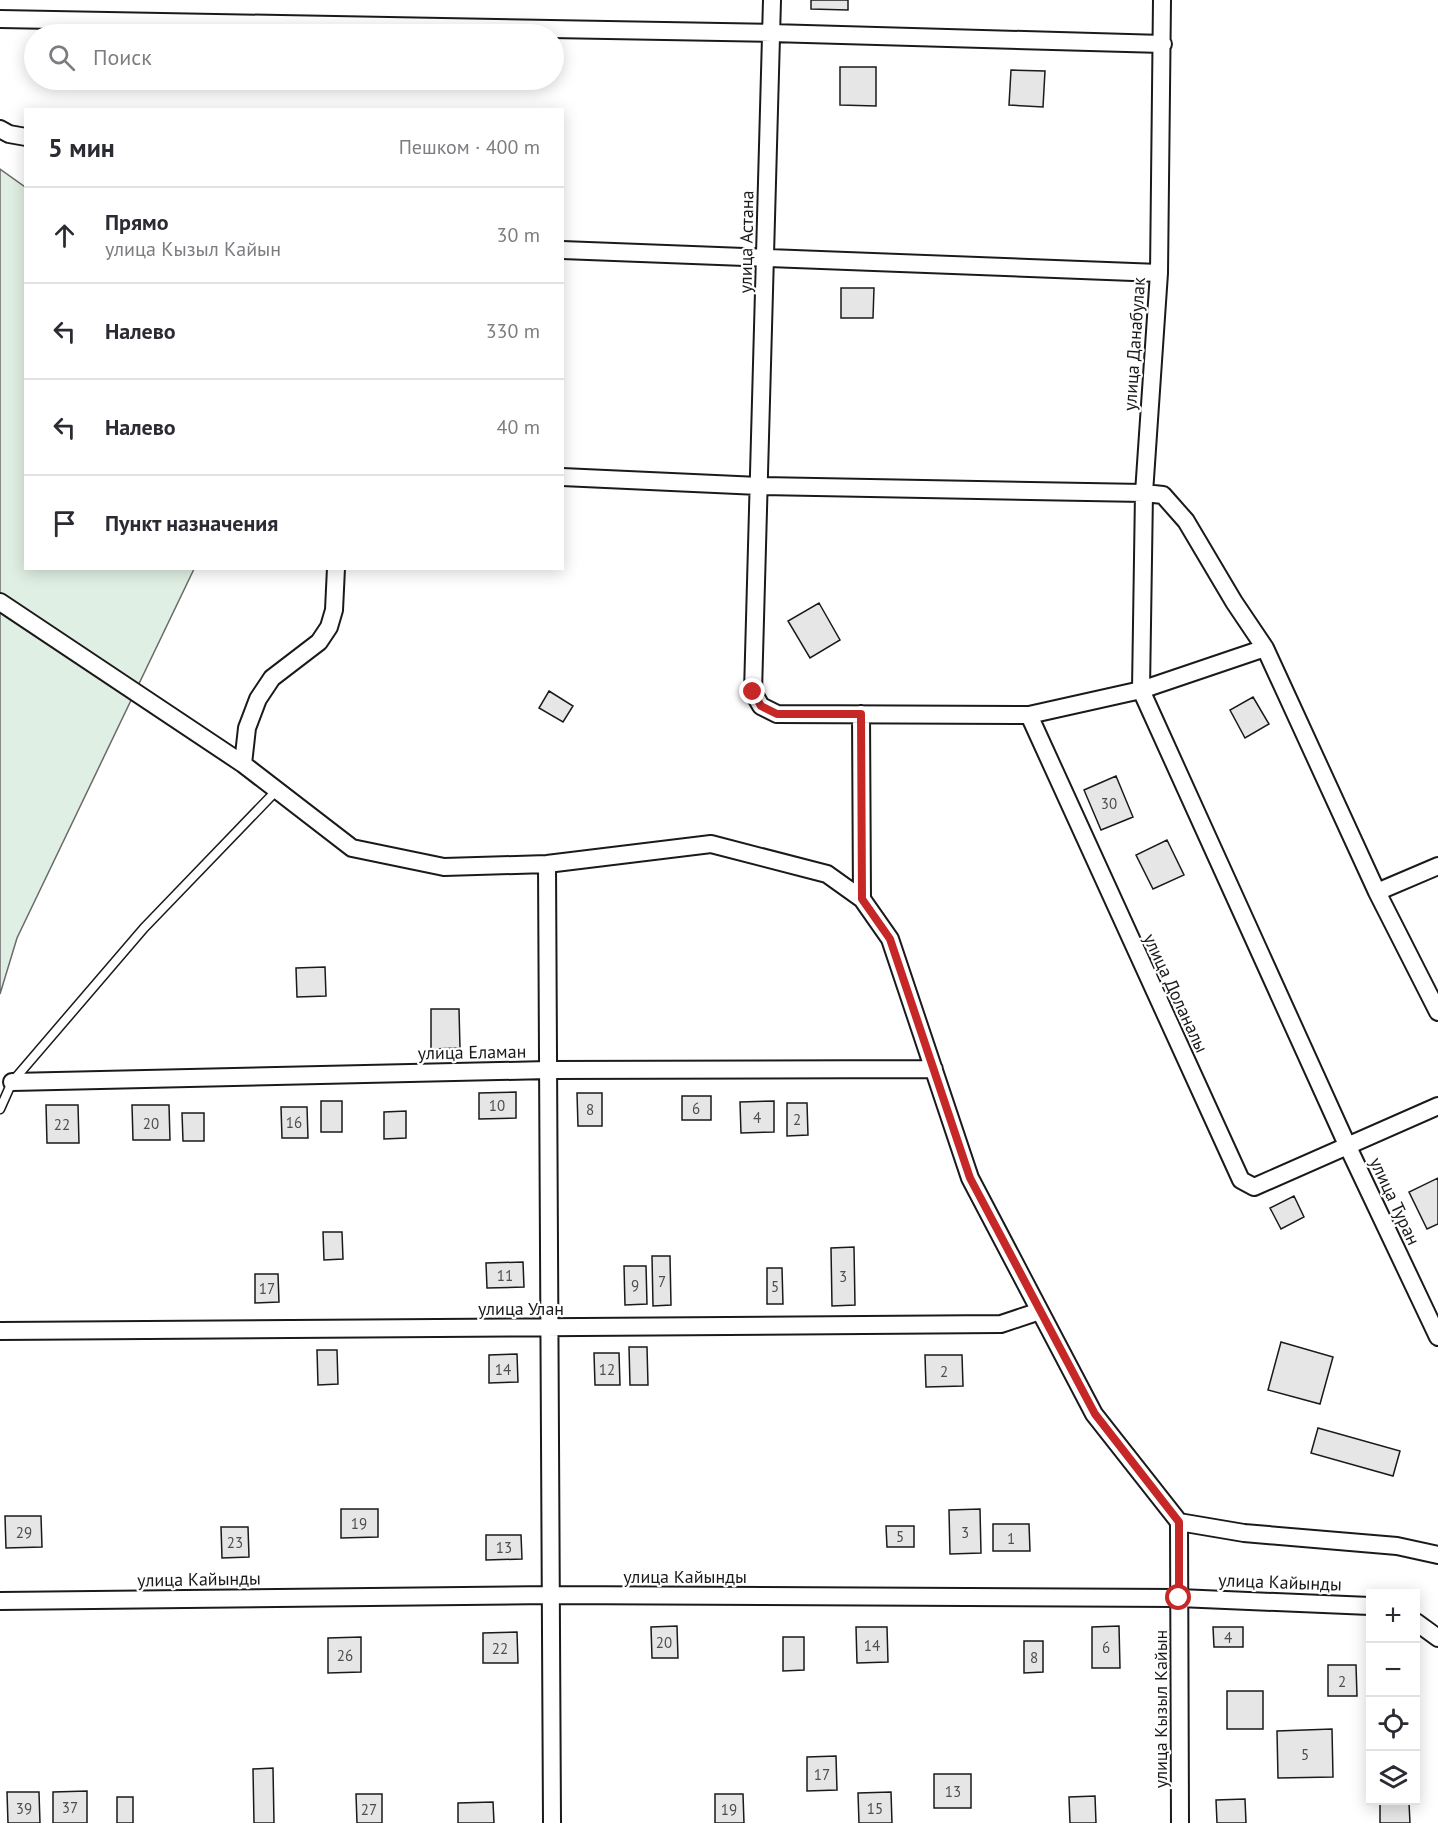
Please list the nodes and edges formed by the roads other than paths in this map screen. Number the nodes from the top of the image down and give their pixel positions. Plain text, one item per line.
1 (772, 0) edge
2 (1162, 0) edge
3 (0, 19) edge
4 (275, 24) edge
5 (564, 29) edge
6 (771, 33) junction
7 (1163, 44) junction
8 (0, 129) edge
9 (24, 137) edge
10 (564, 250) edge
11 (765, 260) junction
12 (1159, 273) junction
13 (564, 477) edge
14 (759, 486) junction
15 (1144, 493) junction
16 (336, 570) edge
17 (0, 602) edge
18 (1265, 648) junction
19 (1141, 690) junction
20 (861, 714) junction
21 (1029, 715) junction
22 (243, 764) junction
23 (276, 790) junction
24 (547, 864) junction
25 (1438, 866) edge
26 (1377, 892) junction
27 (862, 899) junction
28 (1438, 1012) edge
29 (934, 1069) junction
30 (548, 1070) junction
31 (12, 1082) junction
32 (1438, 1106) edge
33 (0, 1109) edge
34 (1348, 1147) junction
35 (1040, 1311) junction
36 (549, 1327) junction
37 (0, 1331) edge
38 (1438, 1337) edge
39 (1179, 1522) junction
40 (1438, 1555) edge
41 (550, 1595) junction
42 (1179, 1598) junction
43 (0, 1601) edge
44 (1366, 1606) edge
45 (1420, 1625) edge
46 (1438, 1638) edge
47 (552, 1823) edge
48 (1180, 1823) edge

1 - 6 street, улица Астана
2 - 7 street, улица Данабулак
3 - 4 street
5 - 6 street
6 - 7 street
6 - 11 street, улица Астана
7 - 12 street, улица Данабулак
8 - 9 street
10 - 11 street
11 - 12 street
11 - 14 street, улица Астана
12 - 15 street, улица Данабулак
13 - 14 street
14 - 15 street
14 - 20 street, улица Астана
15 - 18 street
15 - 19 street, улица Данабулак
16 - 22 street
17 - 22 street
18 - 19 street, улица Астана
18 - 26 street
19 - 21 street, улица Астана
19 - 34 street, улица Туран
20 - 21 street, улица Астана
20 - 27 street
21 - 34 street, улица Доланалы
22 - 23 street
23 - 24 street
23 - 31 lane
24 - 27 street
24 - 30 street
25 - 26 street
26 - 28 street
27 - 29 street
29 - 30 street, улица Еламан
29 - 35 street
30 - 31 street, улица Еламан
30 - 36 street
31 - 33 lane
32 - 34 street
34 - 38 street, улица Туран
35 - 36 street, улица Улан
35 - 39 street
36 - 37 street, улица Улан
36 - 41 street
39 - 40 street
39 - 42 street, улица Кызыл Кайын
41 - 42 street, улица Кайынды
41 - 43 street, улица Кайынды
41 - 47 street
42 - 44 street, улица Кайынды
42 - 48 street, улица Кызыл Кайын
45 - 46 street

